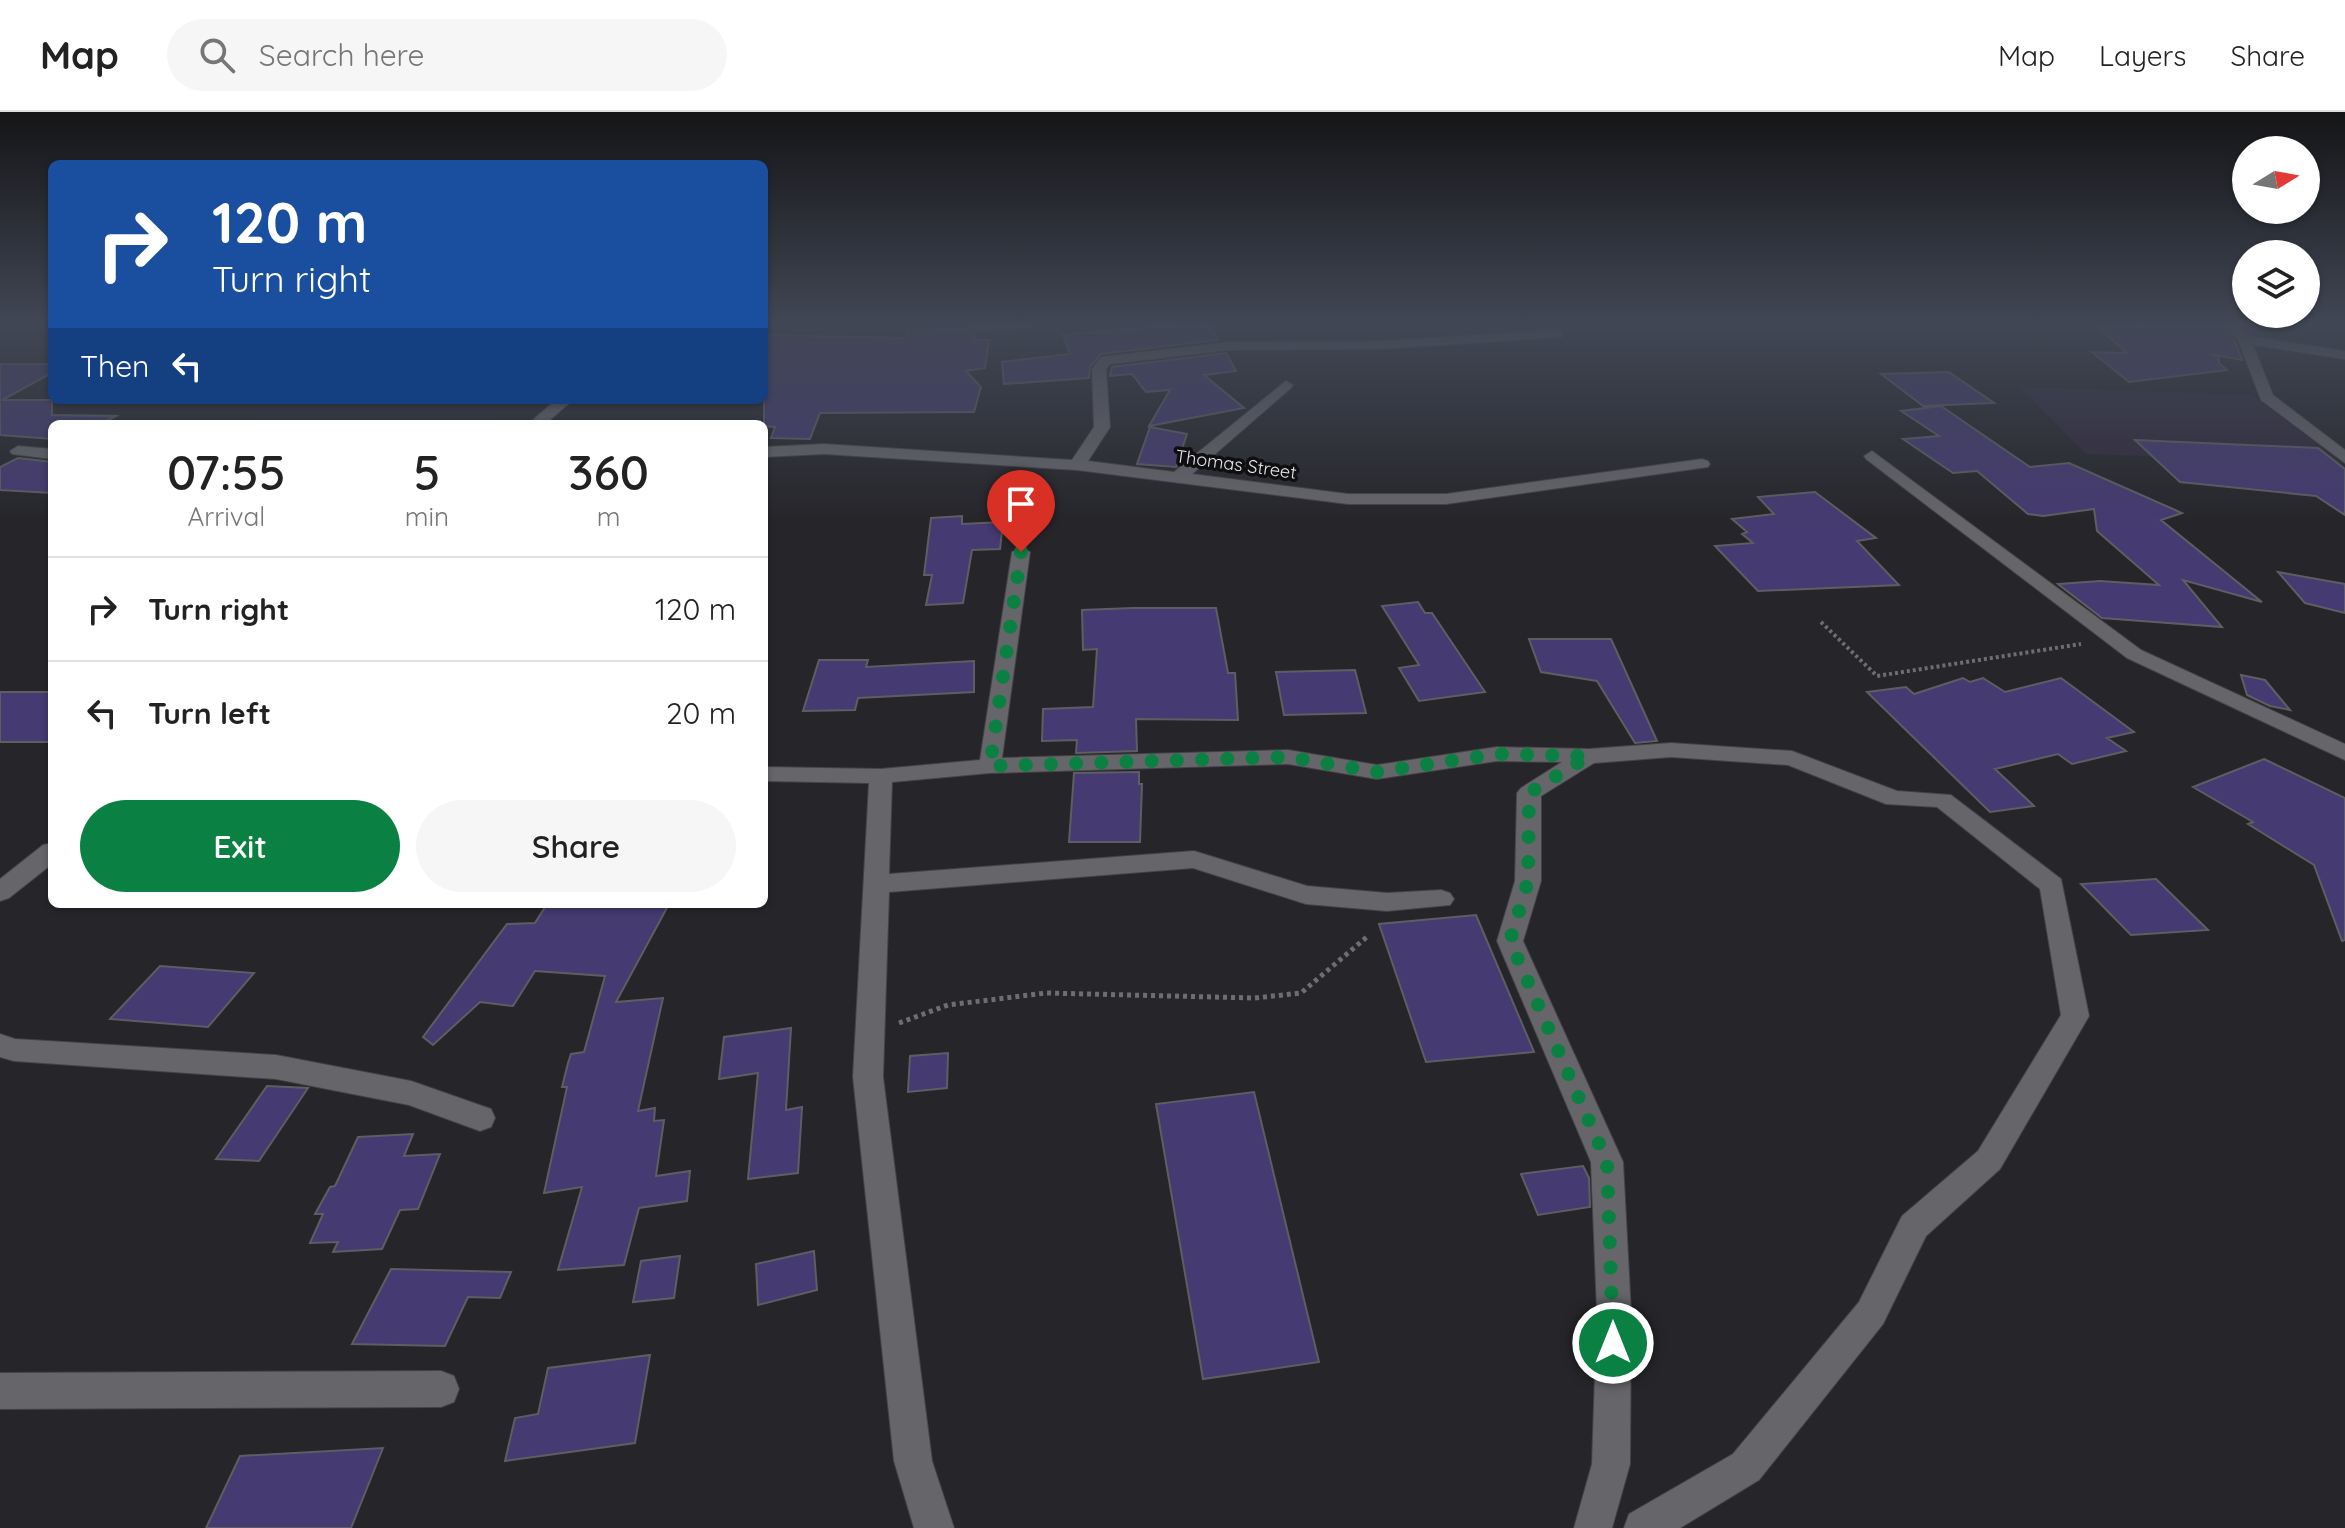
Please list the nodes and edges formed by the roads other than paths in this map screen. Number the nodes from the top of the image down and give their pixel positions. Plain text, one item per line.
1 (1100, 389) edge
2 (1281, 389) edge
3 (2263, 389) edge
4 (560, 404) edge
5 (541, 420) edge
6 (18, 451) dead end
7 (768, 452) edge
8 (48, 454) edge
9 (1872, 456) dead end
10 (2345, 458) edge
11 (1702, 464) dead end
12 (1077, 465) junction
13 (1180, 476) junction
14 (1021, 552) dead end
15 (2345, 753) edge
16 (1589, 756) junction
17 (990, 766) junction
18 (768, 774) edge
19 (881, 776) junction
20 (48, 854) edge
21 (878, 884) junction
22 (0, 892) edge
23 (1441, 899) dead end
24 (0, 1045) edge
25 (480, 1118) dead end
26 (441, 1389) dead end
27 (0, 1391) edge
28 (934, 1528) edge
29 (1593, 1528) edge
30 (1643, 1528) edge

1 - 12 street
2 - 13 street
3 - 10 street
4 - 5 street
6 - 8 street
7 - 12 street, Thomas Street
9 - 15 street
11 - 13 street, Thomas Street
12 - 13 street, Thomas Street
14 - 17 street
16 - 17 street
16 - 29 street
16 - 30 street
17 - 19 street
18 - 19 street
19 - 21 street
20 - 22 street
21 - 23 street
21 - 28 street
24 - 25 street
26 - 27 street

